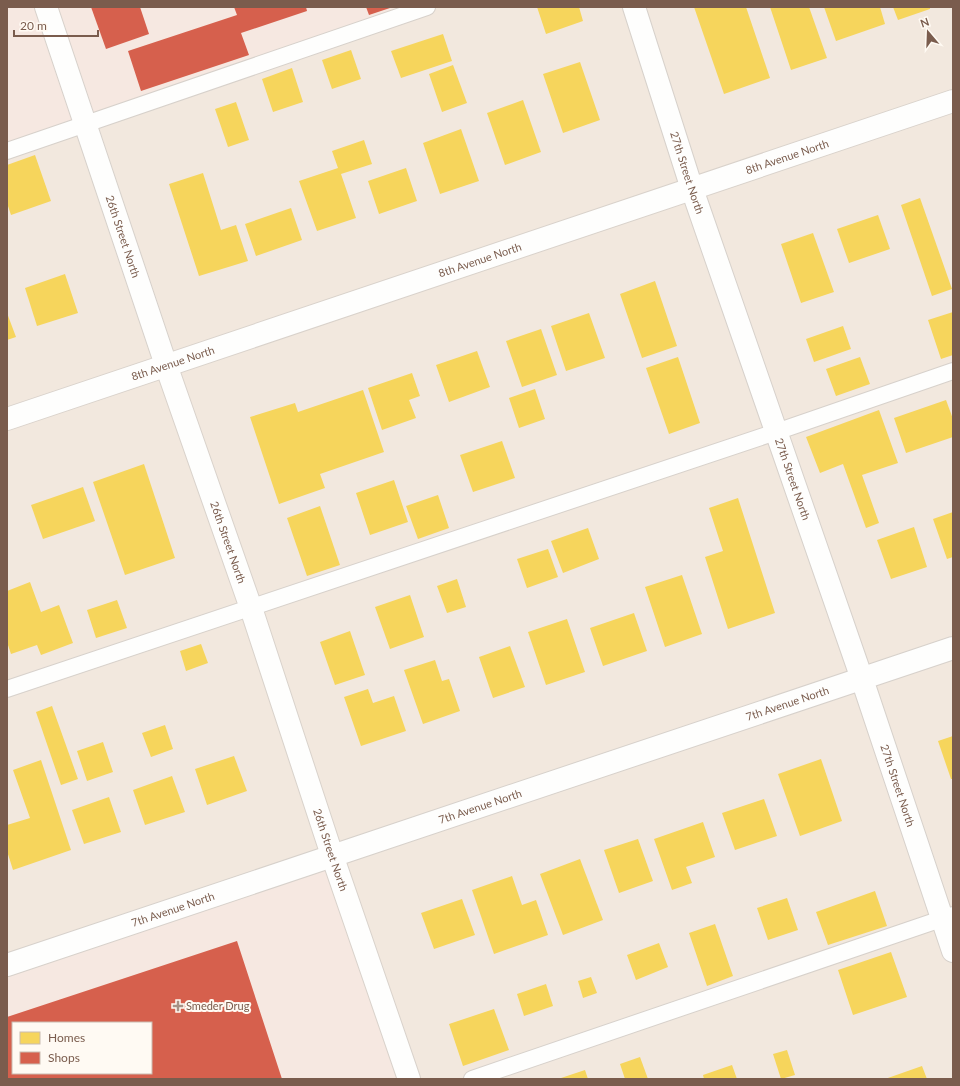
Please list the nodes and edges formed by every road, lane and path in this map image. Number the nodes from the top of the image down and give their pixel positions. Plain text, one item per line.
1 (46, 7) edge
2 (427, 7) edge
3 (634, 7) edge
4 (953, 101) edge
5 (85, 125) junction
6 (7, 151) edge
7 (692, 189) junction
8 (166, 365) junction
9 (953, 371) edge
10 (7, 419) edge
11 (776, 432) junction
12 (251, 608) junction
13 (953, 648) edge
14 (862, 679) junction
15 (7, 689) edge
16 (332, 855) junction
17 (948, 917) edge
18 (953, 951) edge
19 (7, 965) edge
20 (409, 1079) edge
21 (472, 1079) edge

1 - 5 street, 26th Street North
2 - 5 lane
3 - 7 street, 27th Street North
4 - 7 street, 8th Avenue North
5 - 6 lane
5 - 8 street, 26th Street North
7 - 8 street, 8th Avenue North
7 - 11 street, 27th Street North
8 - 10 street, 8th Avenue North
8 - 12 street, 26th Street North
9 - 11 lane
11 - 12 lane
11 - 14 street, 27th Street North
12 - 15 lane
12 - 16 street, 26th Street North
13 - 14 street, 7th Avenue North
14 - 16 street, 7th Avenue North
14 - 17 street, 27th Street North
16 - 19 street, 7th Avenue North
16 - 20 street, 26th Street North
17 - 18 street, 27th Street North
17 - 21 lane

